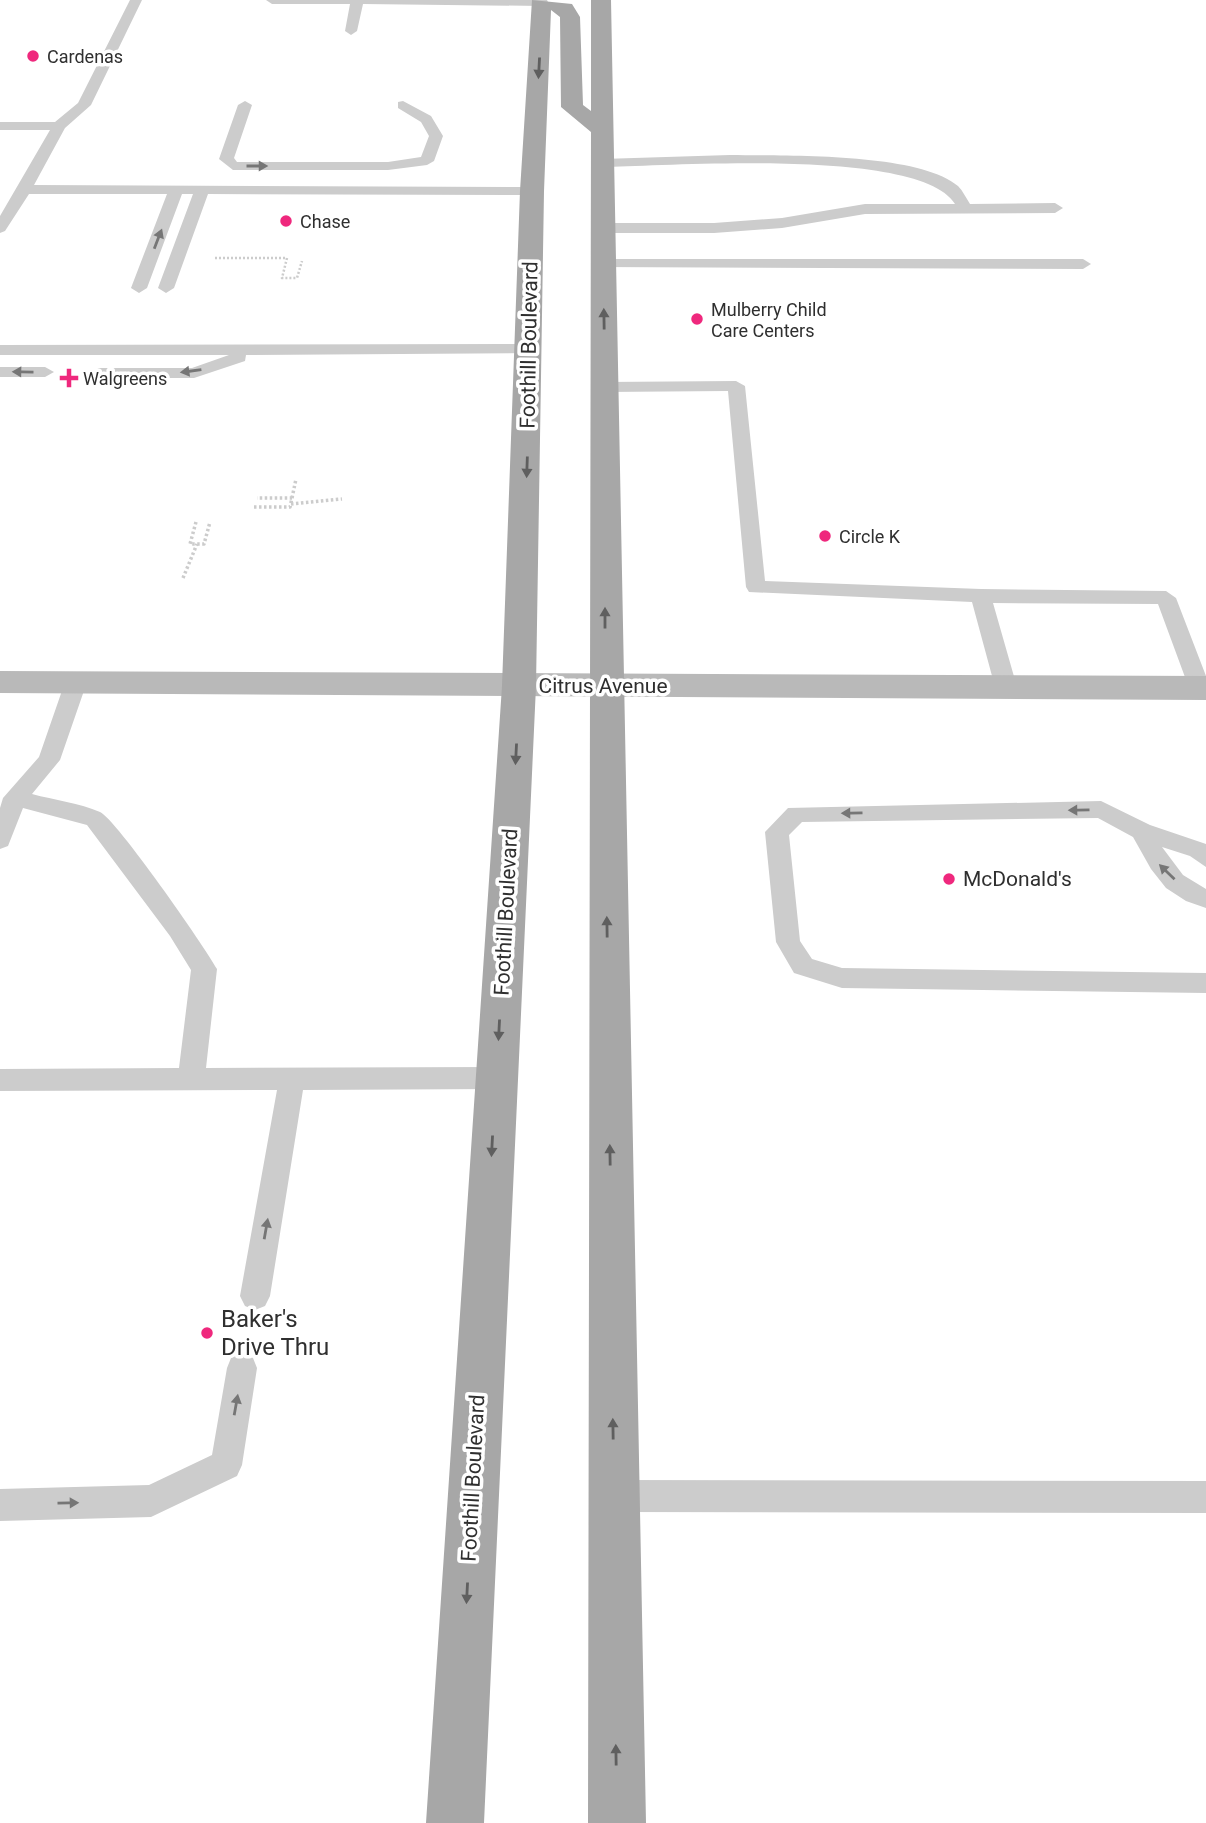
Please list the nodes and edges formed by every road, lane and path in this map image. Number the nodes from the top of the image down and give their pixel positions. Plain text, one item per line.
1 (136, 0) edge
2 (272, 0) edge
3 (601, 0) edge
4 (357, 1) edge
5 (542, 1) edge
6 (351, 31) dead end
7 (245, 105) dead end
8 (403, 105) dead end
9 (0, 125) edge
10 (59, 126) junction
11 (602, 130) junction
12 (602, 163) junction
13 (24, 189) junction
14 (176, 190) junction
15 (202, 190) junction
16 (532, 191) junction
17 (965, 208) junction
18 (1055, 208) dead end
19 (0, 228) edge
20 (603, 228) junction
21 (302, 261) dead end
22 (603, 264) junction
23 (1083, 264) dead end
24 (168, 284) joint
25 (139, 288) dead end
26 (530, 349) junction
27 (0, 350) edge
28 (256, 351) junction
29 (0, 372) edge
30 (45, 372) dead end
31 (99, 373) dead end
32 (605, 387) junction
33 (296, 479) dead end
34 (257, 498) dead end
35 (292, 498) junction
36 (342, 499) dead end
37 (291, 504) junction
38 (254, 507) dead end
39 (196, 522) dead end
40 (210, 522) dead end
41 (197, 544) junction
42 (183, 578) dead end
43 (981, 596) junction
44 (0, 682) edge
45 (76, 682) junction
46 (519, 686) junction
47 (606, 687) junction
48 (1006, 687) junction
49 (1203, 688) edge
50 (15, 798) junction
51 (1142, 831) junction
52 (0, 840) edge
53 (1206, 858) edge
54 (1206, 899) edge
55 (1206, 983) edge
56 (292, 1078) junction
57 (496, 1078) junction
58 (191, 1079) junction
59 (0, 1080) edge
60 (255, 1296) dead end
61 (243, 1368) dead end
62 (613, 1496) junction
63 (1206, 1497) edge
64 (0, 1505) edge
65 (456, 1823) edge
66 (617, 1823) edge

1 - 10 lane
2 - 4 lane
3 - 11 main road
4 - 5 lane
4 - 6 lane
5 - 11 main road
5 -> 16 main road, Foothill Boulevard
7 -> 8 lane
9 - 10 lane
10 - 13 lane
11 - 12 main road
12 - 17 lane
12 - 20 main road
13 - 14 lane
13 - 19 lane
14 - 15 lane
25 -> 14 lane
15 - 16 lane
15 - 24 lane
16 - 26 main road, Foothill Boulevard
17 - 18 lane
17 - 20 lane
20 - 22 main road
21 - 24 path
22 - 23 lane
32 -> 22 main road
26 - 28 lane
26 -> 46 main road, Foothill Boulevard
27 - 28 lane
28 -> 31 lane
30 -> 29 lane
32 - 43 lane
47 -> 32 main road
33 - 35 path
34 - 35 path
35 - 37 path
36 - 37 path
37 - 38 path
39 - 41 path
40 - 41 path
41 - 42 path
43 - 48 lane
43 - 49 lane
44 - 45 main road, Citrus Avenue
45 - 46 main road, Citrus Avenue
45 - 50 lane
46 - 47 main road, Citrus Avenue
46 -> 57 main road, Foothill Boulevard
47 - 48 main road, Citrus Avenue
62 -> 47 main road
48 - 49 main road, Citrus Avenue
50 - 52 lane
50 - 58 lane
51 - 53 lane
54 -> 51 lane
51 -> 55 lane
56 - 57 lane
56 - 58 lane
60 -> 56 lane
57 -> 65 main road, Foothill Boulevard
58 - 59 lane
64 -> 61 lane
62 - 63 lane
66 -> 62 main road

